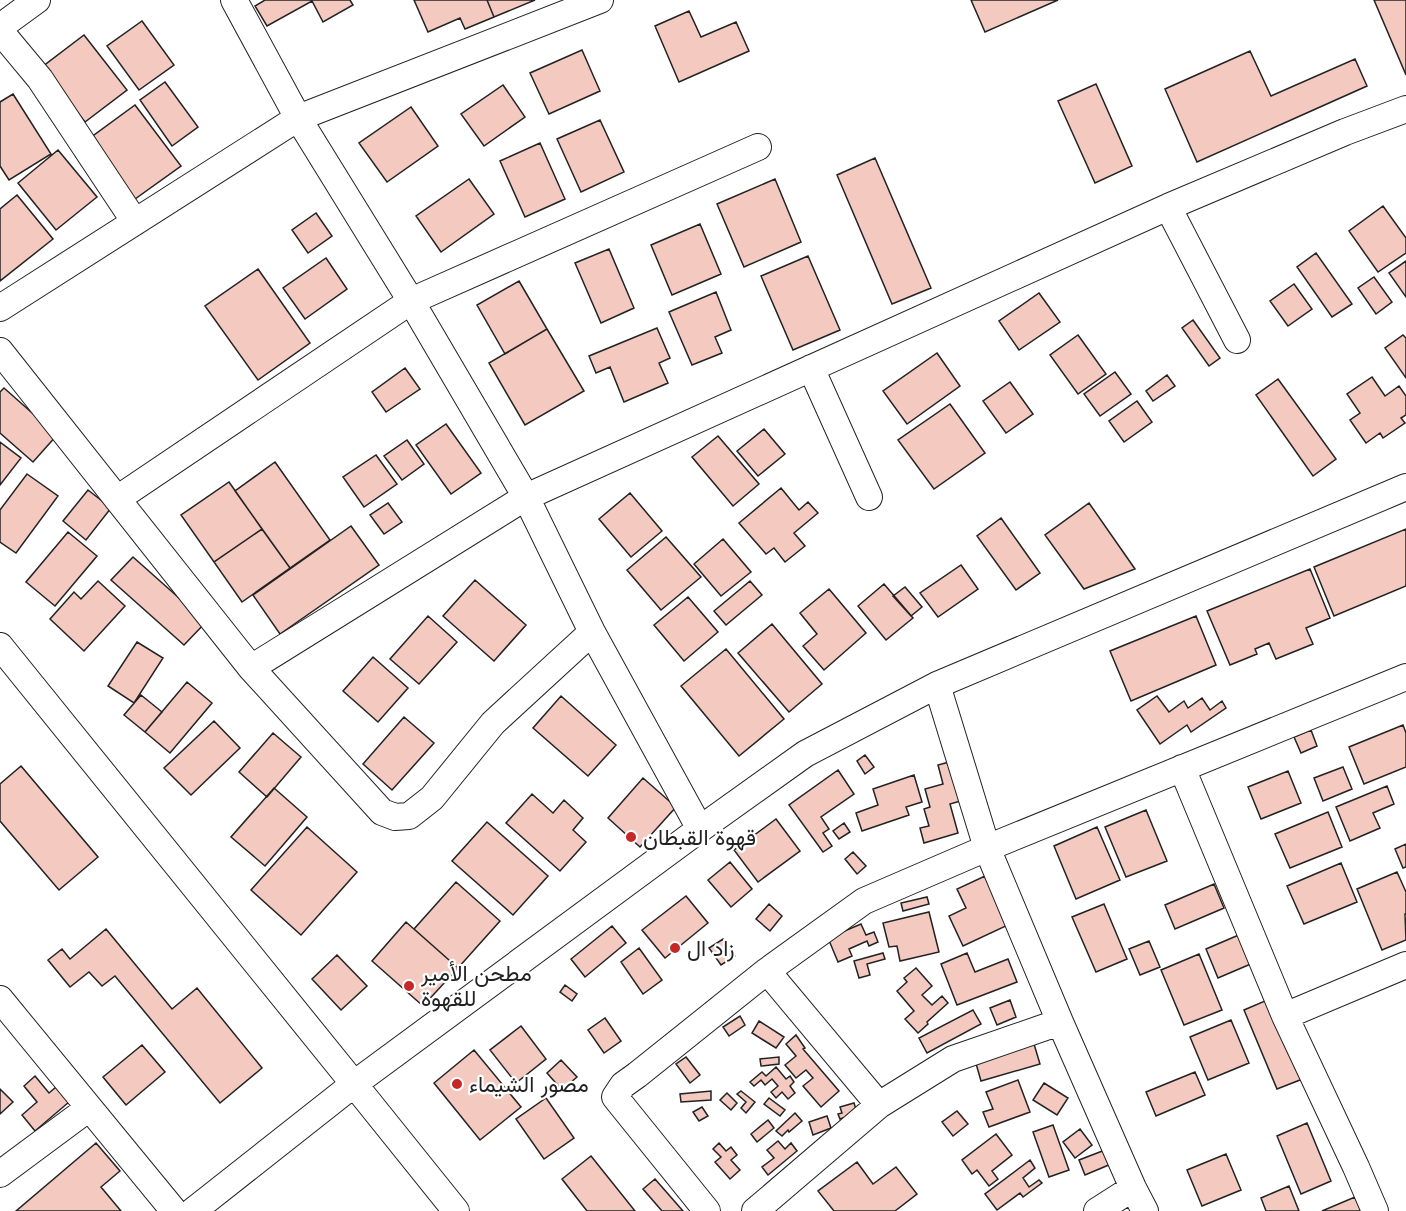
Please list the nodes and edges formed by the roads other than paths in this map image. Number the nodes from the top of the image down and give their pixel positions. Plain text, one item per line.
1 (37, 0) edge
2 (234, 0) edge
3 (600, 0) edge
4 (0, 29) edge
5 (1406, 109) edge
6 (298, 118) junction
7 (758, 147) dead end
8 (1168, 207) junction
9 (135, 222) junction
10 (411, 301) junction
11 (0, 308) edge
12 (1237, 340) dead end
13 (0, 351) edge
14 (811, 368) junction
15 (1406, 487) edge
16 (526, 497) junction
17 (869, 497) dead end
18 (117, 499) junction
19 (592, 632) junction
20 (0, 646) edge
21 (251, 668) junction
22 (1406, 677) edge
23 (937, 685) junction
24 (1182, 768) junction
25 (700, 829) junction
26 (987, 848) junction
27 (1406, 965) edge
28 (766, 971) junction
29 (0, 999) edge
30 (1285, 1016) junction
31 (1060, 1022) junction
32 (354, 1084) junction
33 (879, 1105) junction
34 (89, 1108) junction
35 (0, 1174) edge
36 (1133, 1188) junction
37 (174, 1211) edge
38 (193, 1211) edge
39 (456, 1211) edge
40 (707, 1211) edge
41 (755, 1211) edge
42 (1097, 1211) edge
43 (1145, 1211) edge
44 (1375, 1211) edge

1 - 4 street
2 - 6 street
3 - 6 street
4 - 9 street
5 - 8 street
6 - 9 street
6 - 10 street
7 - 10 street
8 - 12 street
8 - 14 street
9 - 11 street
10 - 16 street
10 - 18 street
13 - 18 street
14 - 16 street
14 - 17 street
15 - 23 street
16 - 19 street
16 - 21 street
18 - 21 street
19 - 21 street
19 - 25 street
20 - 32 street
22 - 24 street
23 - 25 street
23 - 26 street
24 - 26 street
24 - 30 street
25 - 32 street
26 - 28 street
26 - 31 street
27 - 30 street
28 - 33 street
28 - 40 street
29 - 34 street
30 - 44 street
31 - 33 street
31 - 36 street
32 - 38 street
32 - 39 street
33 - 41 street
34 - 35 street
34 - 37 street
36 - 42 street
36 - 43 street

